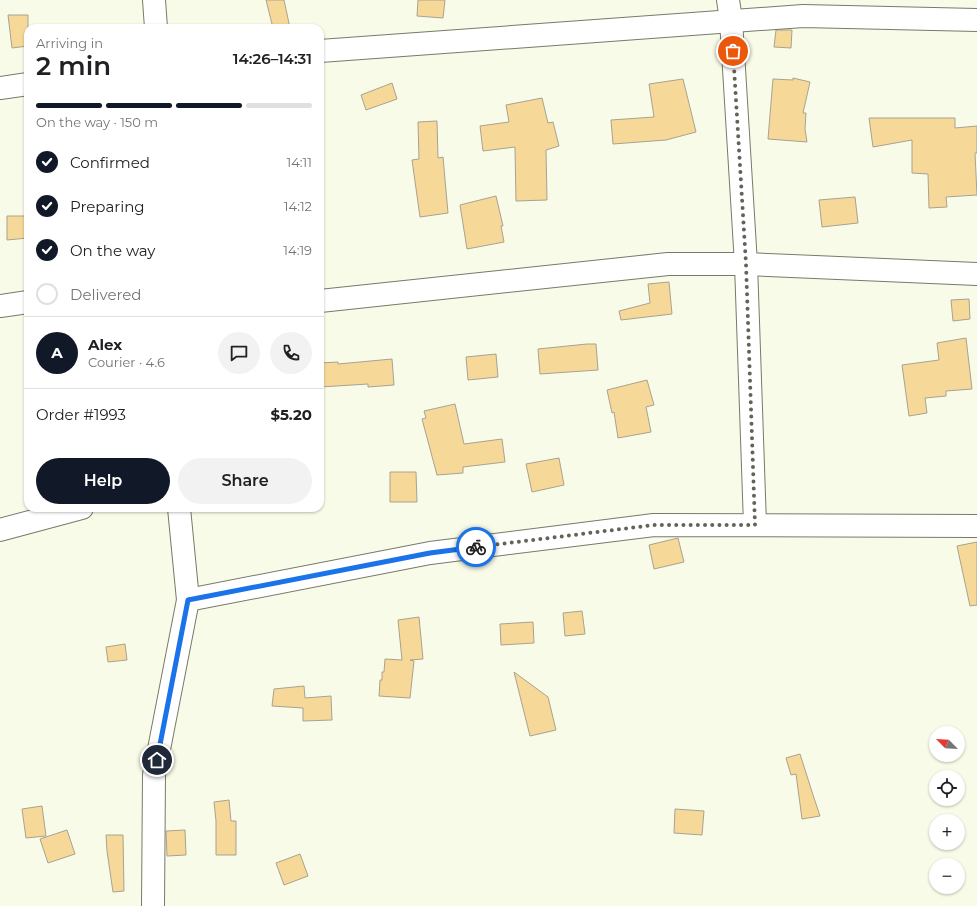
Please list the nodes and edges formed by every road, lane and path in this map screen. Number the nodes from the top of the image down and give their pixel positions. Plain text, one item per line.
1 (154, 0) edge
2 (730, 10) edge
3 (977, 20) edge
4 (156, 24) edge
5 (324, 51) edge
6 (24, 85) edge
7 (0, 88) edge
8 (746, 264) junction
9 (977, 274) edge
10 (324, 301) edge
11 (24, 303) edge
12 (0, 306) edge
13 (67, 512) edge
14 (179, 512) edge
15 (755, 525) junction
16 (977, 526) edge
17 (0, 530) edge
18 (977, 530) edge
19 (188, 600) junction
20 (153, 906) edge

1 - 4 street
2 - 3 street
2 - 5 street
2 - 8 street
6 - 7 street
8 - 9 street
8 - 10 street
8 - 15 street
11 - 12 street
13 - 17 street
14 - 19 street
15 - 16 street
15 - 18 street
15 - 19 street
19 - 20 street

